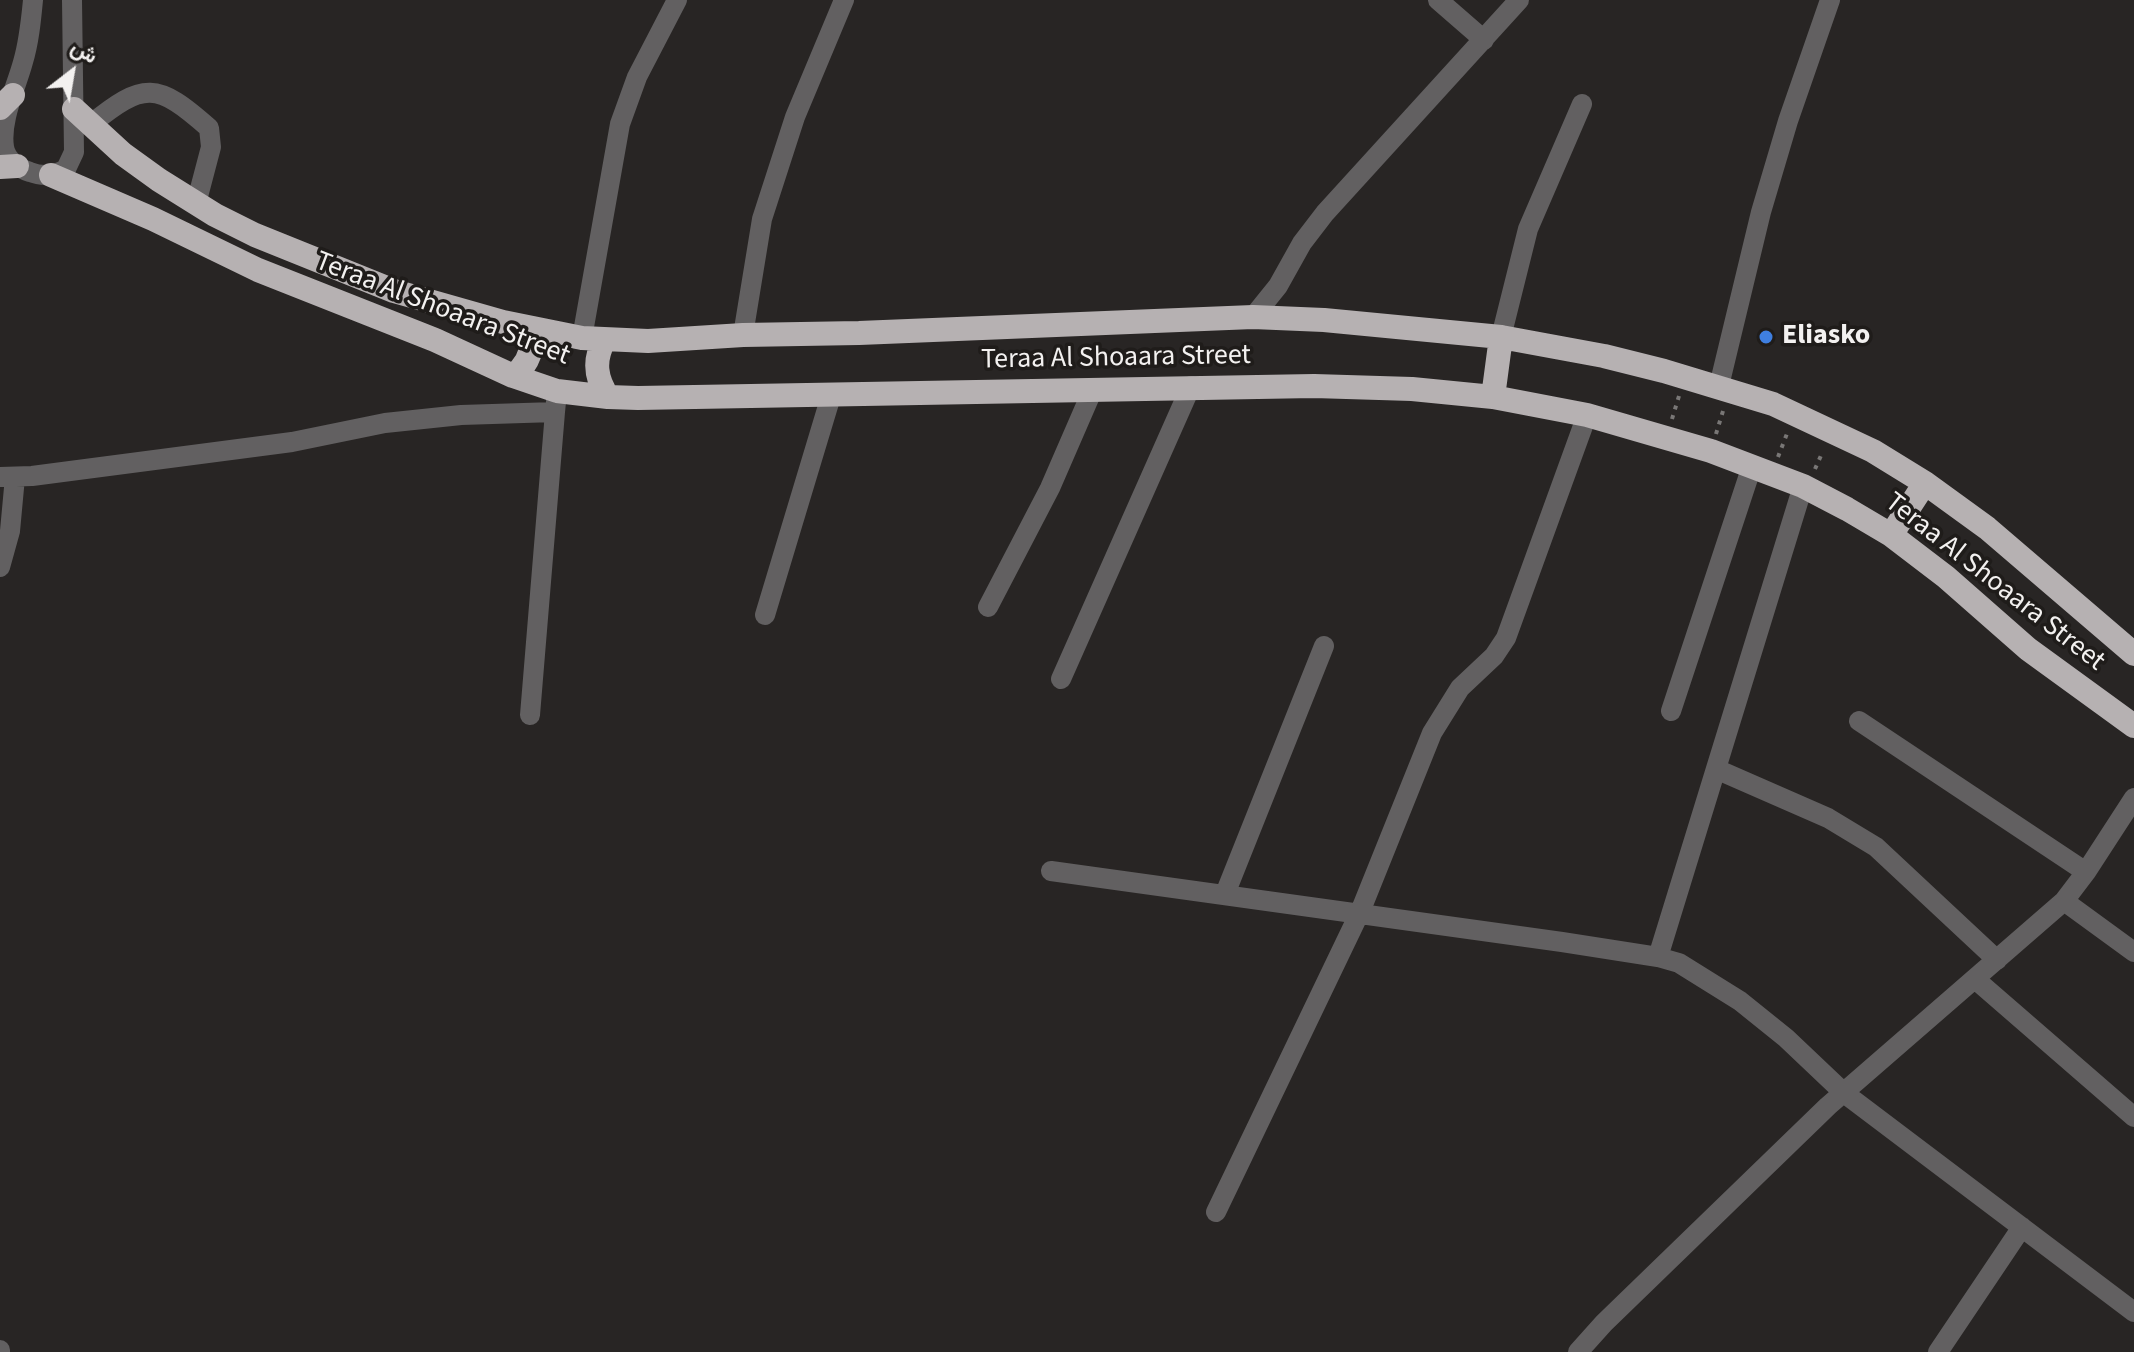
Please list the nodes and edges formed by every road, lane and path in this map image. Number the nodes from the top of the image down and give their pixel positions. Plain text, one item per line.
1 (33, 0) edge
2 (72, 0) edge
3 (677, 0) edge
4 (844, 0) edge
5 (1438, 0) edge
6 (1519, 0) edge
7 (1830, 0) edge
8 (1484, 40) junction
9 (7, 102) edge
10 (1582, 104) dead end
11 (82, 117) junction
12 (9, 167) edge
13 (51, 175) junction
14 (196, 204) junction
15 (1253, 317) junction
16 (529, 328) junction
17 (743, 335) junction
18 (1501, 337) junction
19 (593, 340) junction
20 (513, 376) junction
21 (1685, 377) junction
22 (1191, 386) junction
23 (1724, 388) junction
24 (1093, 389) junction
25 (831, 396) junction
26 (608, 397) junction
27 (1493, 397) junction
28 (556, 401) junction
29 (1794, 414) junction
30 (1587, 415) junction
31 (1832, 431) junction
32 (1667, 436) junction
33 (1711, 451) junction
34 (1762, 470) junction
35 (8, 477) edge
36 (1925, 483) junction
37 (1805, 487) junction
38 (1891, 535) junction
39 (0, 567) edge
40 (988, 607) dead end
41 (765, 615) dead end
42 (1324, 646) dead end
43 (2134, 654) edge
44 (1061, 679) dead end
45 (1671, 711) dead end
46 (530, 715) dead end
47 (1859, 721) dead end
48 (2134, 726) edge
49 (1716, 769) junction
50 (2134, 798) edge
51 (1051, 871) dead end
52 (2086, 872) junction
53 (1225, 894) junction
54 (2064, 901) junction
55 (1360, 912) junction
56 (2134, 952) edge
57 (1658, 957) junction
58 (1997, 960) junction
59 (1975, 979) junction
60 (1844, 1093) junction
61 (2134, 1117) edge
62 (1216, 1212) dead end
63 (2022, 1227) junction
64 (2134, 1312) edge
65 (1578, 1352) edge
66 (1938, 1352) edge

1 - 9 street
2 - 11 street
3 - 19 street
4 - 17 street
5 - 8 street
6 - 8 street
7 - 23 street
8 - 15 street
9 - 12 street
10 - 18 street
11 - 13 street
11 - 14 highway, Teraa Al Shoaara Street
11 - 14 street
12 - 13 street
13 - 20 highway, Teraa Al Shoaara Street
14 - 16 highway, Teraa Al Shoaara Street
15 - 17 highway, Teraa Al Shoaara Street
15 - 18 highway, Teraa Al Shoaara Street
16 - 19 highway, Teraa Al Shoaara Street
16 - 20 highway
17 - 19 highway, Teraa Al Shoaara Street
18 - 21 highway, Teraa Al Shoaara Street
18 - 27 highway
19 - 26 highway
20 - 28 highway, Teraa Al Shoaara Street
21 - 23 highway, Teraa Al Shoaara Street
21 - 32 path
22 - 24 highway, Teraa Al Shoaara Street
22 - 27 highway, Teraa Al Shoaara Street
22 - 44 street
23 - 29 highway, Teraa Al Shoaara Street
23 - 33 path
24 - 25 highway, Teraa Al Shoaara Street
24 - 40 street
25 - 26 highway, Teraa Al Shoaara Street
25 - 41 street
26 - 28 highway, Teraa Al Shoaara Street
27 - 30 highway, Teraa Al Shoaara Street
28 - 35 street
28 - 46 street
29 - 31 highway, Teraa Al Shoaara Street
29 - 34 path
30 - 32 highway, Teraa Al Shoaara Street
30 - 55 street
31 - 36 highway, Teraa Al Shoaara Street
31 - 37 path
32 - 33 highway, Teraa Al Shoaara Street
33 - 34 highway, Teraa Al Shoaara Street
34 - 37 highway, Teraa Al Shoaara Street
34 - 45 street
35 - 39 street
36 - 38 highway
36 - 43 highway, Teraa Al Shoaara Street
37 - 38 highway, Teraa Al Shoaara Street
37 - 49 street
38 - 48 highway, Teraa Al Shoaara Street
42 - 53 street
47 - 52 street
49 - 57 street
49 - 58 street
50 - 52 street
51 - 53 street
52 - 54 street
53 - 55 street
54 - 56 street
54 - 58 street
55 - 57 street
55 - 62 street
57 - 60 street
58 - 59 street
59 - 60 street
59 - 61 street
60 - 63 street
60 - 65 street
63 - 64 street
63 - 66 street

